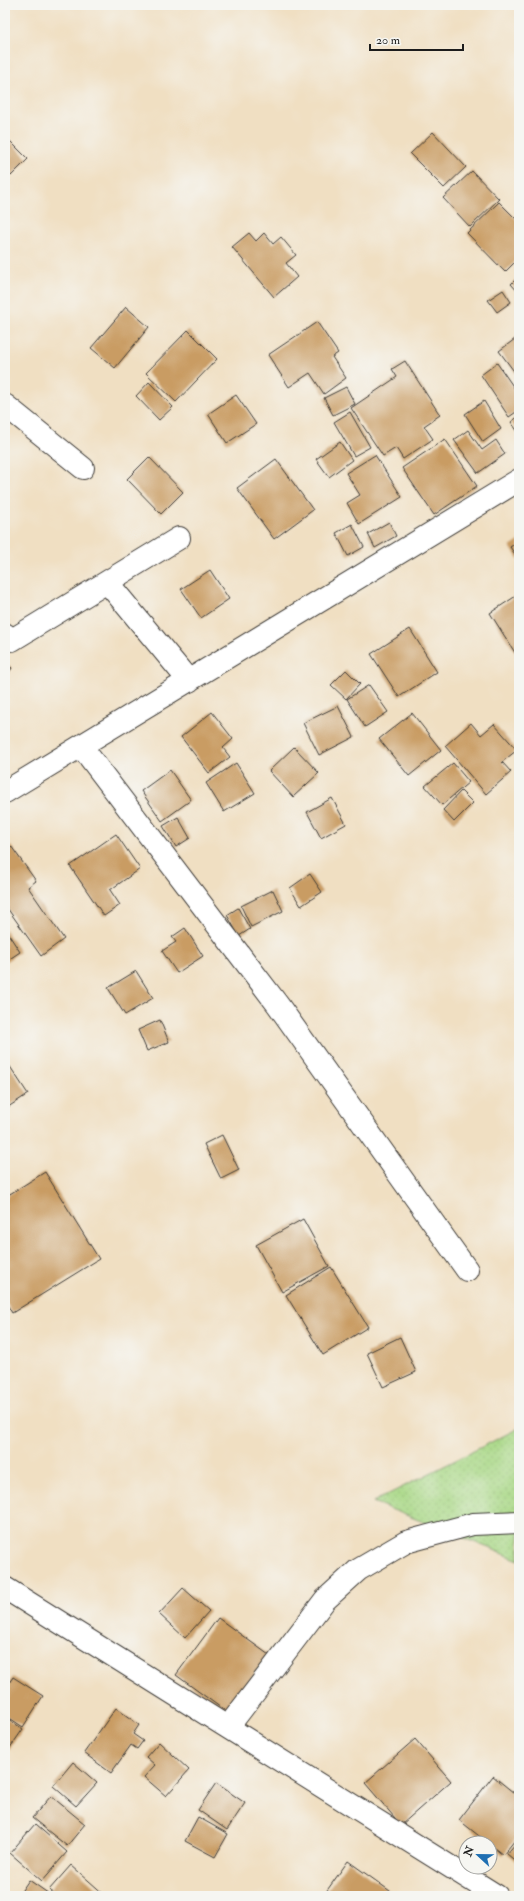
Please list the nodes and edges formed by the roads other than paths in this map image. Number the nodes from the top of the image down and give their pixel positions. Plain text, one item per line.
1 (5, 405) edge
2 (83, 468) dead end
3 (519, 480) edge
4 (179, 538) dead end
5 (107, 582) junction
6 (5, 634) edge
7 (189, 681) junction
8 (81, 746) junction
9 (5, 792) edge
10 (467, 1270) dead end
11 (519, 1522) edge
12 (5, 1588) edge
13 (228, 1727) junction
14 (497, 1896) edge

1 - 2 street
3 - 7 street
4 - 5 street
5 - 6 street
5 - 7 street
7 - 8 street
8 - 9 street
8 - 10 street
11 - 13 street
12 - 13 street
13 - 14 street

